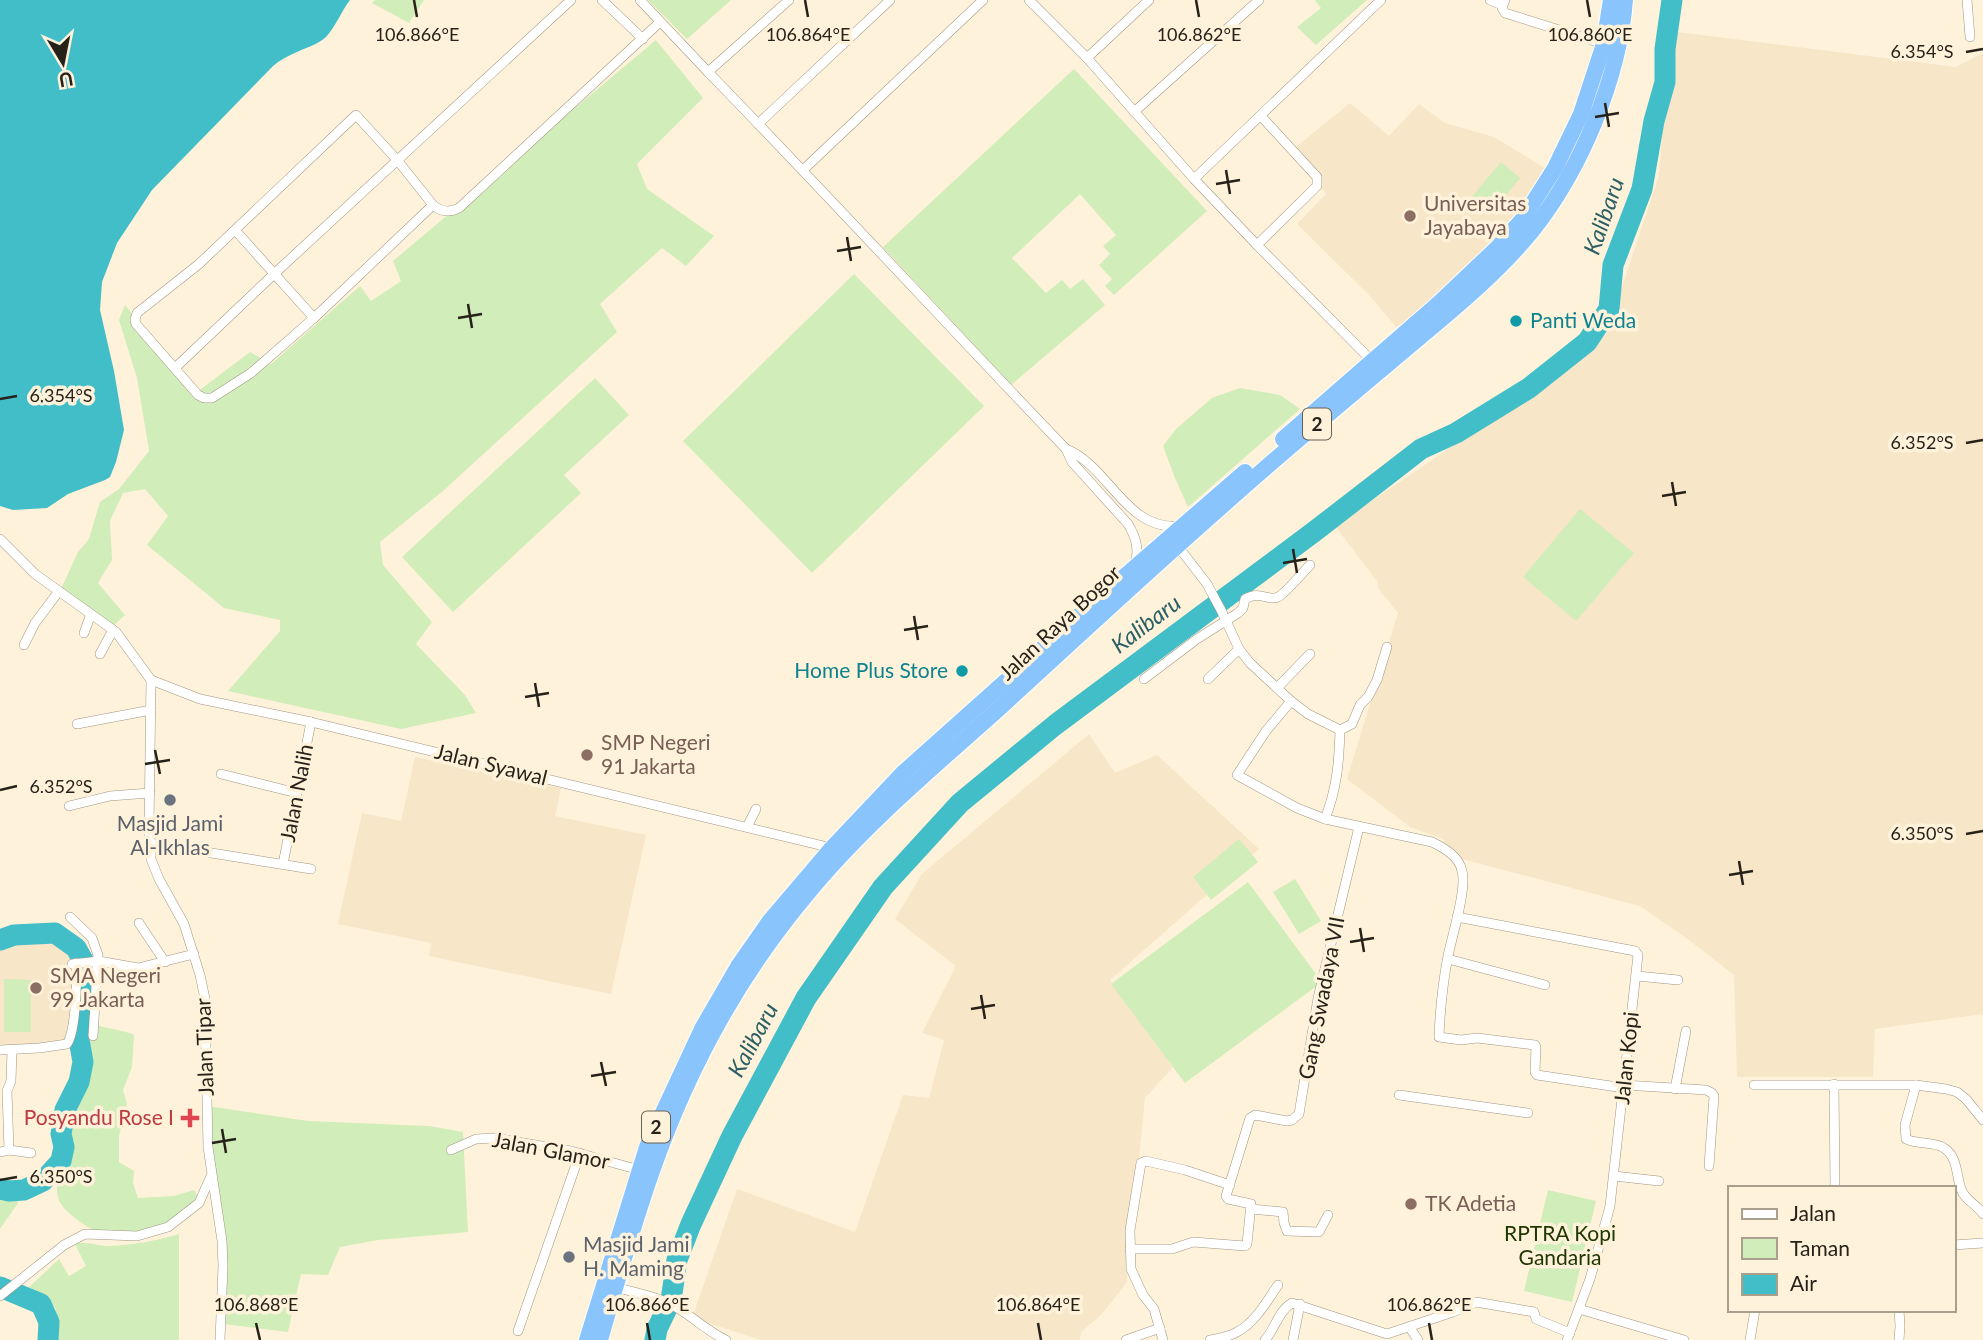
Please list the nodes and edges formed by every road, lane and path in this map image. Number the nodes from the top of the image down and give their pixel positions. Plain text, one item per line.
1 (571, 0) edge
2 (602, 0) edge
3 (640, 0) edge
4 (789, 0) edge
5 (890, 0) edge
6 (983, 0) edge
7 (1029, 0) edge
8 (1149, 0) edge
9 (1259, 0) edge
10 (1381, 0) edge
11 (1490, 0) edge
12 (1611, 0) edge
13 (1625, 0) edge
14 (1967, 0) edge
15 (1504, 3) edge
16 (660, 22) junction
17 (1970, 37) dead end
18 (643, 39) junction
19 (1604, 44) junction
20 (1087, 58) junction
21 (708, 72) junction
22 (1134, 112) junction
23 (1261, 116) junction
24 (758, 124) junction
25 (398, 161) junction
26 (803, 170) junction
27 (1562, 172) junction
28 (1194, 179) junction
29 (433, 205) junction
30 (235, 230) junction
31 (1257, 245) junction
32 (274, 274) junction
33 (314, 318) junction
34 (1377, 366) junction
35 (174, 368) junction
36 (1066, 449) junction
37 (1138, 515) junction
38 (1191, 523) junction
39 (1128, 524) junction
40 (0, 539) edge
41 (1177, 545) junction
42 (1310, 565) dead end
43 (1138, 572) junction
44 (59, 591) junction
45 (91, 614) junction
46 (1225, 620) junction
47 (113, 630) junction
48 (84, 634) dead end
49 (24, 645) dead end
50 (1387, 647) dead end
51 (1238, 649) junction
52 (100, 654) dead end
53 (1310, 654) dead end
54 (1144, 679) dead end
55 (1208, 679) dead end
56 (151, 680) junction
57 (1277, 688) junction
58 (1291, 701) junction
59 (151, 710) junction
60 (311, 722) junction
61 (77, 724) dead end
62 (1340, 730) junction
63 (222, 774) dead end
64 (150, 793) junction
65 (297, 793) junction
66 (69, 806) dead end
67 (755, 809) dead end
68 (1325, 819) junction
69 (747, 827) junction
70 (1359, 827) junction
71 (149, 843) junction
72 (832, 848) junction
73 (283, 864) junction
74 (312, 869) dead end
75 (71, 917) dead end
76 (1457, 918) junction
77 (139, 923) dead end
78 (194, 954) junction
79 (1448, 959) junction
80 (98, 961) junction
81 (165, 962) junction
82 (1637, 976) junction
83 (1678, 980) dead end
84 (1545, 985) dead end
85 (1686, 1031) dead end
86 (93, 1035) dead end
87 (0, 1050) edge
88 (12, 1050) junction
89 (1834, 1084) junction
90 (1754, 1085) dead end
91 (1916, 1085) junction
92 (1624, 1086) junction
93 (1675, 1089) junction
94 (1399, 1095) dead end
95 (1528, 1113) dead end
96 (1982, 1117) edge
97 (451, 1150) dead end
98 (5, 1151) edge
99 (32, 1153) dead end
100 (580, 1153) junction
101 (1709, 1166) dead end
102 (645, 1172) junction
103 (211, 1175) junction
104 (1614, 1176) junction
105 (1659, 1181) dead end
106 (1230, 1185) junction
107 (1835, 1186) edge
108 (1251, 1209) junction
109 (1983, 1214) edge
110 (1328, 1215) dead end
111 (1983, 1243) edge
112 (1955, 1245) edge
113 (1130, 1249) junction
114 (1278, 1285) dead end
115 (615, 1287) junction
116 (3, 1292) edge
117 (1300, 1304) junction
118 (1579, 1309) junction
119 (1755, 1312) edge
120 (1899, 1312) edge
121 (1160, 1328) junction
122 (1410, 1328) junction
123 (517, 1331) dead end
124 (708, 1336) edge
125 (1569, 1337) edge
126 (220, 1340) edge
127 (587, 1340) edge
128 (600, 1340) edge
129 (726, 1340) edge
130 (1126, 1340) edge
131 (1163, 1340) edge
132 (1210, 1340) edge
133 (1265, 1340) edge
134 (1293, 1340) edge
135 (1418, 1340) edge
136 (1684, 1340) edge
137 (1750, 1340) edge
138 (1899, 1340) edge

1 - 25 street
2 - 18 street
3 - 16 street
4 - 21 street
5 - 24 street
6 - 26 street
7 - 20 street
8 - 20 street
9 - 22 street
10 - 23 street
11 - 15 street
12 - 19 highway, Jalan Raya Bogor / 2
13 - 27 highway, Jalan Raya Bogor / 2
14 - 17 street
15 - 19 street
16 - 18 street
16 - 21 street
18 - 29 street
19 - 27 highway, Jalan Raya Bogor / 2
20 - 22 street
21 - 24 street
22 - 28 street
23 - 28 street
23 - 31 street
24 - 26 street
25 - 29 street
25 - 30 street
25 - 32 street
26 - 36 street
27 - 34 highway, Jalan Raya Bogor / 2
28 - 31 street
29 - 33 street
30 - 32 street
30 - 35 street
31 - 34 street
32 - 33 street
32 - 35 street
33 - 35 street
34 - 38 highway, Jalan Raya Bogor / 2
36 - 37 street
36 - 39 street
37 - 38 street
37 - 39 street
38 - 41 highway, Jalan Raya Bogor / 2
38 - 43 highway, Jalan Raya Bogor / 2
39 - 43 street
40 - 44 street
41 - 43 highway, Jalan Raya Bogor / 2
41 - 46 street
42 - 46 street
43 - 72 highway, Jalan Raya Bogor / 2
43 - 102 highway, Jalan Raya Bogor / 2
44 - 45 street
44 - 49 street
45 - 47 street
45 - 48 street
46 - 51 street
46 - 54 street
47 - 52 street
47 - 56 street
50 - 62 street
51 - 55 street
51 - 57 street
53 - 57 street
56 - 59 street, Jalan Tipar
56 - 60 street, Jalan Syawal
57 - 58 street
58 - 62 street
58 - 68 street
59 - 61 street
59 - 64 street, Jalan Tipar
60 - 65 street, Jalan Nalih
60 - 69 street, Jalan Syawal
62 - 68 street
63 - 65 street
64 - 66 street
64 - 71 street, Jalan Tipar
65 - 73 street, Jalan Nalih
67 - 69 street
68 - 70 street
69 - 72 street, Jalan Syawal
70 - 76 street
70 - 106 street, Gang Swadaya VII
71 - 73 street
71 - 78 street, Jalan Tipar
72 - 102 highway, Jalan Raya Bogor / 2
73 - 74 street
75 - 80 street
76 - 79 street
76 - 82 street
77 - 81 street
78 - 81 street
78 - 103 street, Jalan Tipar
79 - 84 street
79 - 92 street
80 - 81 street
80 - 86 street
80 - 88 street
82 - 83 street
82 - 92 street, Jalan Kopi
85 - 93 street
87 - 88 street
88 - 98 street
89 - 90 street
89 - 91 street
89 - 107 street
91 - 96 street
91 - 109 street
92 - 93 street
92 - 104 street, Jalan Kopi
93 - 101 street
94 - 95 street
97 - 100 street, Jalan Glamor
98 - 99 street
100 - 102 street, Jalan Glamor
100 - 123 street
102 - 115 highway, Jalan Raya Bogor / 2
102 - 127 highway, Jalan Raya Bogor / 2
103 - 116 street
103 - 126 street, Jalan Tipar
104 - 105 street
104 - 118 street, Jalan Kopi
106 - 108 street
106 - 113 street
108 - 110 street
108 - 113 street
111 - 112 street
113 - 121 street
114 - 132 street
115 - 124 street
115 - 128 highway, Jalan Raya Bogor / 2
117 - 122 street
117 - 133 street
117 - 134 street
118 - 125 street, Jalan Kopi
118 - 136 street
119 - 137 street
120 - 138 street
121 - 130 street
121 - 131 street
122 - 125 street
122 - 135 street
124 - 129 street

